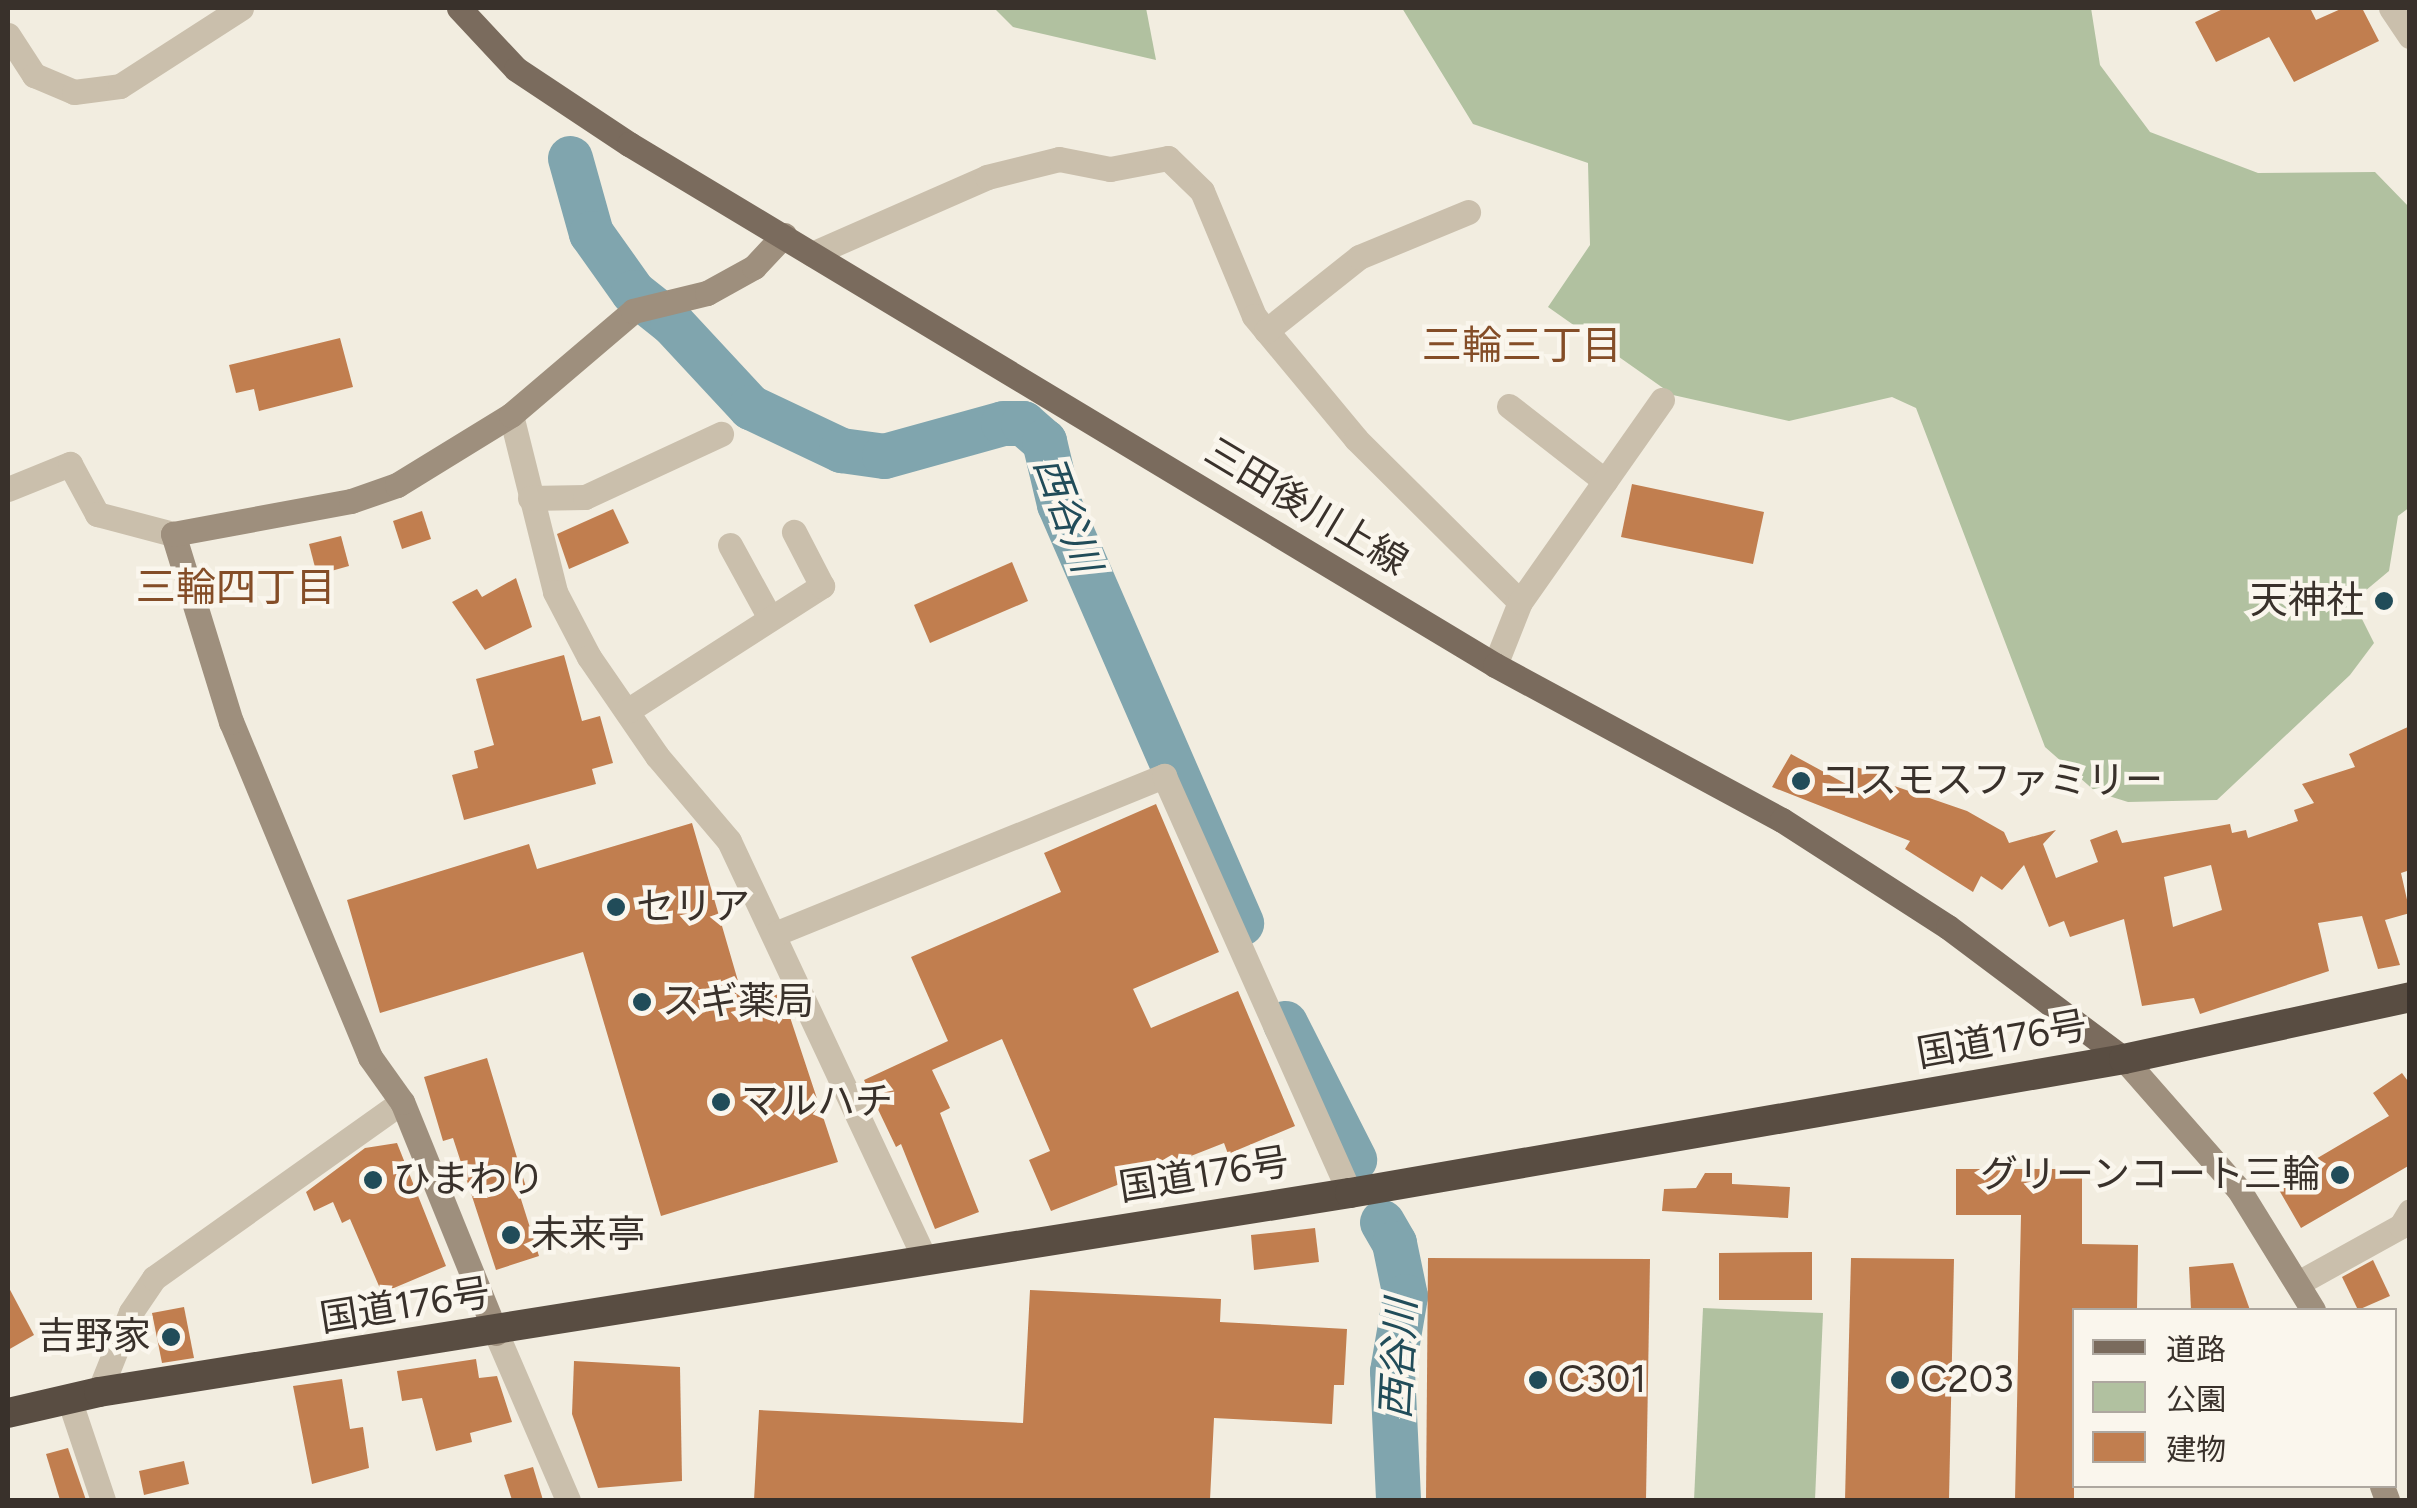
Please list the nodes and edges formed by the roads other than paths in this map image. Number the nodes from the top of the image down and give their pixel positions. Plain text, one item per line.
1 (241, 8) edge
2 (459, 8) edge
3 (2391, 8) edge
4 (8, 35) edge
5 (2410, 36) edge
6 (1468, 212) dead end
7 (784, 235) junction
8 (812, 254) junction
9 (1266, 331) junction
10 (1662, 400) dead end
11 (1509, 406) dead end
12 (510, 416) junction
13 (721, 434) dead end
14 (1605, 481) junction
15 (8, 489) edge
16 (530, 498) junction
17 (794, 532) dead end
18 (173, 534) junction
19 (730, 545) dead end
20 (1520, 602) junction
21 (770, 618) junction
22 (1495, 665) junction
23 (627, 711) junction
24 (778, 933) junction
25 (2410, 998) edge
26 (2124, 1059) junction
27 (402, 1102) junction
28 (1350, 1193) junction
29 (2410, 1211) edge
30 (925, 1260) junction
31 (2300, 1282) junction
32 (2312, 1308) edge
33 (496, 1333) junction
34 (99, 1392) junction
35 (69, 1399) junction
36 (8, 1413) edge
37 (103, 1500) edge
38 (568, 1500) edge

1 - 4 street
2 - 7 main road, 三田後川上線
3 - 5 street
6 - 9 street
7 - 8 main road, 三田後川上線
7 - 12 street
8 - 9 street
8 - 22 main road, 三田後川上線
9 - 20 street
10 - 14 street
11 - 14 street
12 - 16 street
12 - 18 street
13 - 16 street
14 - 20 street
15 - 18 street
16 - 23 street
17 - 21 street
18 - 27 street
19 - 21 street
20 - 22 street
21 - 23 street
22 - 26 main road, 三田後川上線
23 - 24 street
24 - 28 street
24 - 30 street
25 - 26 highway, 国道176号
26 - 28 highway, 国道176号
26 - 31 street
27 - 33 street
27 - 34 street
28 - 30 highway, 国道176号
29 - 31 street
30 - 33 highway, 国道176号
31 - 32 street
33 - 34 highway, 国道176号
33 - 38 street
34 - 35 highway, 国道176号
35 - 36 highway, 国道176号
35 - 37 street

